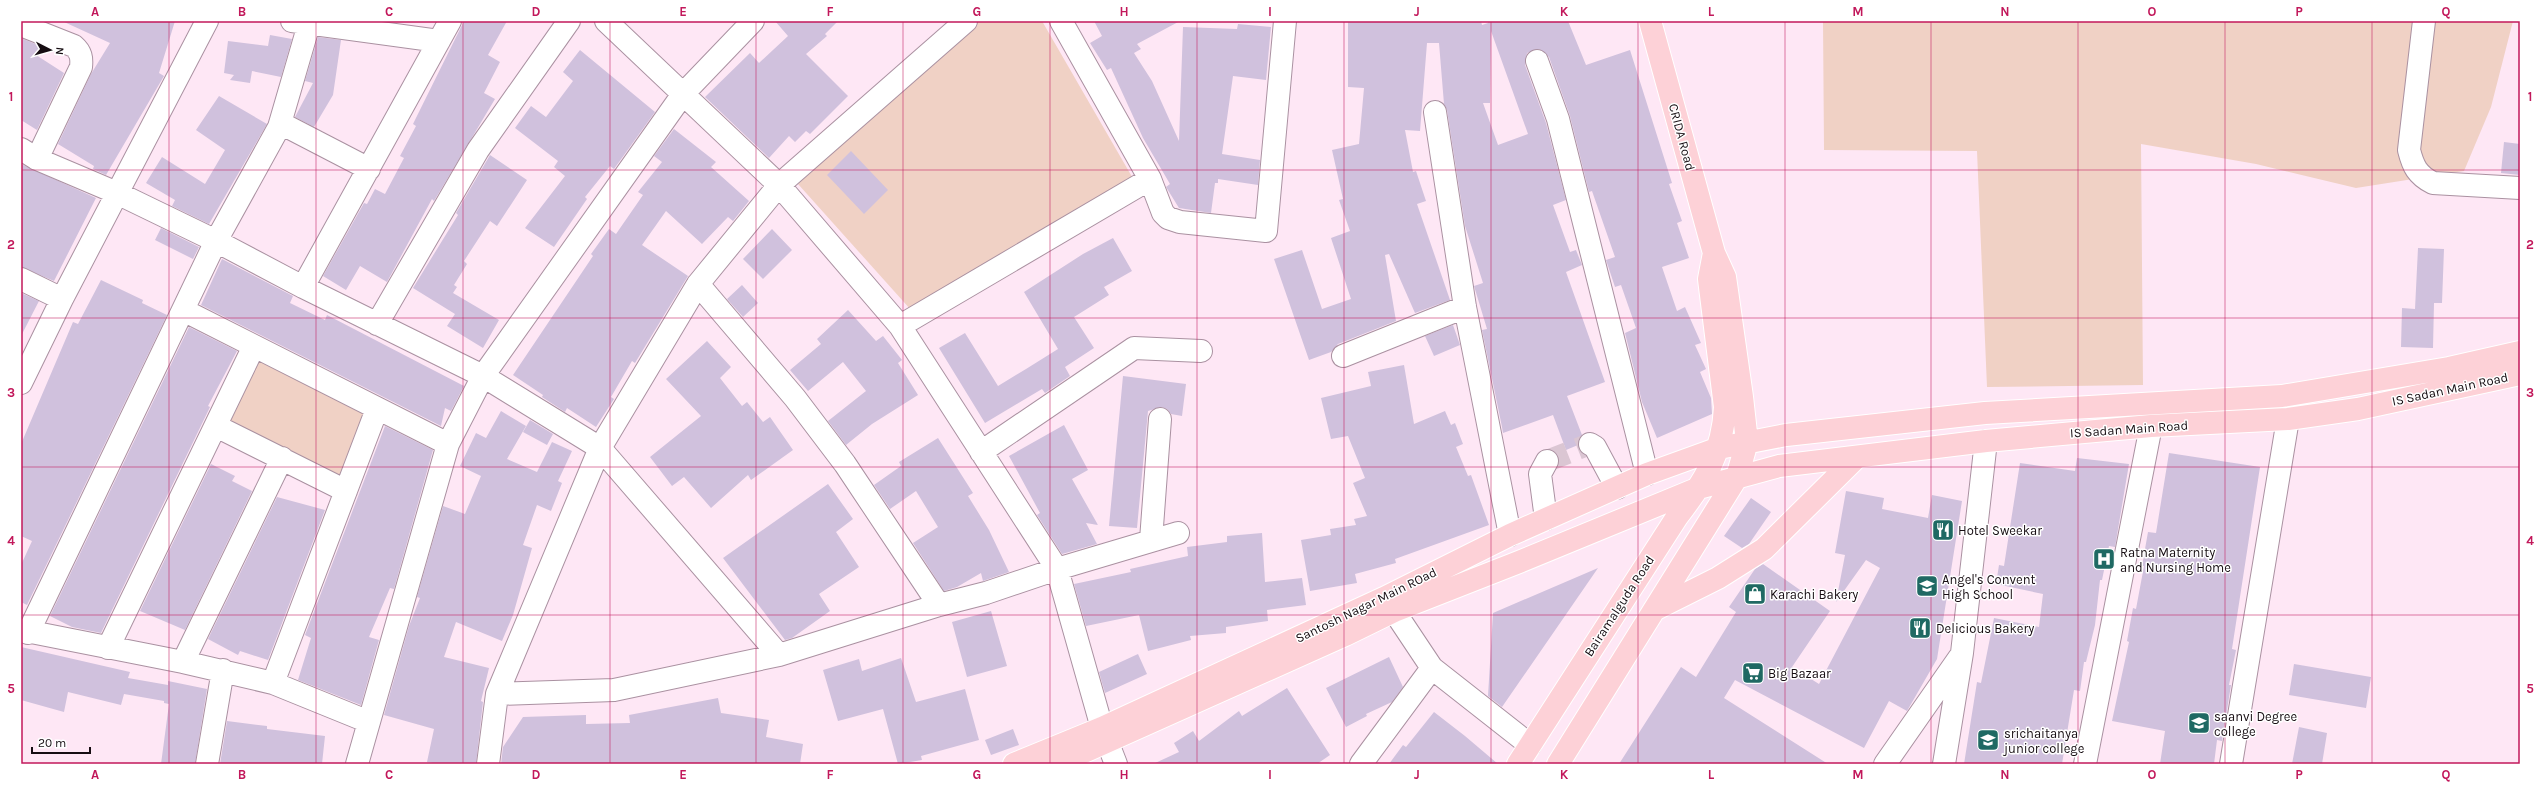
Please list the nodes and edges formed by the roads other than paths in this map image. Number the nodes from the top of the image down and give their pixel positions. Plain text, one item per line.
1 (207, 21) edge
2 (450, 21) edge
3 (569, 21) edge
4 (606, 21) edge
5 (753, 21) edge
6 (966, 21) edge
7 (1061, 21) edge
8 (1285, 21) edge
9 (1650, 21) edge
10 (2424, 21) edge
11 (300, 22) edge
12 (21, 25) edge
13 (362, 25) edge
14 (440, 41) junction
15 (1537, 61) dead end
16 (683, 94) junction
17 (1435, 112) dead end
18 (279, 127) junction
19 (29, 154) edge
20 (370, 169) junction
21 (1150, 179) junction
22 (779, 185) junction
23 (2514, 188) edge
24 (117, 193) junction
25 (216, 241) junction
26 (1714, 253) junction
27 (21, 279) edge
28 (698, 284) junction
29 (303, 287) junction
30 (62, 299) junction
31 (1465, 307) junction
32 (183, 310) junction
33 (377, 324) junction
34 (900, 326) junction
35 (254, 346) junction
36 (1201, 351) dead end
37 (2520, 352) edge
38 (1343, 356) dead end
39 (2520, 374) edge
40 (483, 376) junction
41 (21, 383) edge
42 (376, 409) junction
43 (1160, 419) dead end
44 (2288, 419) junction
45 (216, 426) junction
46 (2151, 426) junction
47 (1786, 435) junction
48 (1986, 441) junction
49 (1747, 442) junction
50 (448, 444) junction
51 (1590, 444) dead end
52 (600, 448) junction
53 (1719, 448) junction
54 (981, 452) junction
55 (282, 458) junction
56 (1856, 458) junction
57 (1547, 461) dead end
58 (1779, 466) junction
59 (1647, 474) junction
60 (1737, 477) junction
61 (1617, 488) junction
62 (1699, 488) junction
63 (346, 491) junction
64 (1546, 519) junction
65 (1178, 534) dead end
66 (1510, 535) junction
67 (1151, 540) junction
68 (1057, 569) junction
69 (939, 605) junction
70 (1654, 610) junction
71 (1394, 611) junction
72 (25, 632) edge
73 (108, 648) junction
74 (1962, 653) junction
75 (780, 655) junction
76 (184, 662) junction
77 (1432, 668) junction
78 (223, 670) junction
79 (273, 683) junction
80 (497, 694) junction
81 (369, 722) junction
82 (1105, 735) junction
83 (1530, 745) junction
84 (207, 764) edge
85 (357, 764) edge
86 (488, 764) edge
87 (1014, 764) edge
88 (1057, 764) edge
89 (1116, 764) edge
90 (1361, 764) edge
91 (1518, 764) edge
92 (1558, 764) edge
93 (1885, 764) edge
94 (1944, 764) edge
95 (2085, 764) edge
96 (2231, 764) edge

1 - 24 street
2 - 14 street
3 - 33 street
4 - 16 street
5 - 16 street
6 - 22 street
7 - 21 street
8 - 21 street
9 - 26 main road, CRIDA Road
10 - 23 street
11 - 13 street
11 - 18 street
12 - 19 street
13 - 14 street
14 - 20 street
15 - 59 street
16 - 22 street
16 - 40 street
17 - 31 street
18 - 20 street
18 - 25 street
19 - 24 street
20 - 29 street
21 - 34 street
22 - 28 street
22 - 34 street
24 - 25 street
24 - 30 street
25 - 29 street
25 - 32 street
26 - 49 main road, CRIDA Road
26 - 53 main road, CRIDA Road
27 - 30 street
28 - 52 street
28 - 69 street
29 - 33 street
30 - 41 street
31 - 38 street
31 - 66 street
32 - 35 street
32 - 72 street
33 - 40 street
34 - 54 street
35 - 42 street
35 - 45 street
36 - 54 street
37 - 47 main road, IS Sadan Main Road
39 - 44 main road, IS Sadan Main Road
40 - 50 street
40 - 52 street
42 - 50 street
42 - 63 street
43 - 67 street
44 - 46 main road, IS Sadan Main Road
44 - 96 street
45 - 55 street
45 - 73 street
46 - 48 main road, IS Sadan Main Road
46 - 95 street
47 - 49 main road, IS Sadan Main Road
47 - 58 main road
48 - 56 main road, IS Sadan Main Road
48 - 74 street
49 - 53 main road, IS Sadan Main Road
49 - 60 main road
50 - 81 street
51 - 61 street
52 - 75 street
52 - 80 street
53 - 59 main road, Santosh Nagar Main ROad
53 - 62 main road, Bairamalguda Road
54 - 68 street
55 - 63 street
55 - 76 street
56 - 58 main road, IS Sadan Main Road
56 - 70 main road
57 - 64 street
58 - 60 main road, IS Sadan Main Road
59 - 61 main road, Santosh Nagar Main ROad
60 - 62 main road, Santosh Nagar Main ROad
60 - 70 main road
61 - 64 main road, Santosh Nagar Main ROad
62 - 71 main road, Santosh Nagar Main ROad
62 - 83 main road, Bairamalguda Road
63 - 79 street
64 - 66 main road, Santosh Nagar Main ROad
65 - 67 street
66 - 82 main road, Santosh Nagar Main ROad
67 - 68 street
68 - 69 street
68 - 82 street
69 - 75 street
70 - 92 main road
71 - 77 street
71 - 82 main road, Santosh Nagar Main ROad
72 - 73 street
73 - 76 street
74 - 93 street
74 - 94 street
75 - 80 street
76 - 78 street
77 - 83 street
77 - 90 street
78 - 79 street
78 - 84 street
79 - 81 street
80 - 86 street
81 - 85 street
82 - 87 main road, Santosh Nagar Main ROad
82 - 88 main road, Santosh Nagar Main ROad
82 - 89 street
83 - 91 main road, Bairamalguda Road

